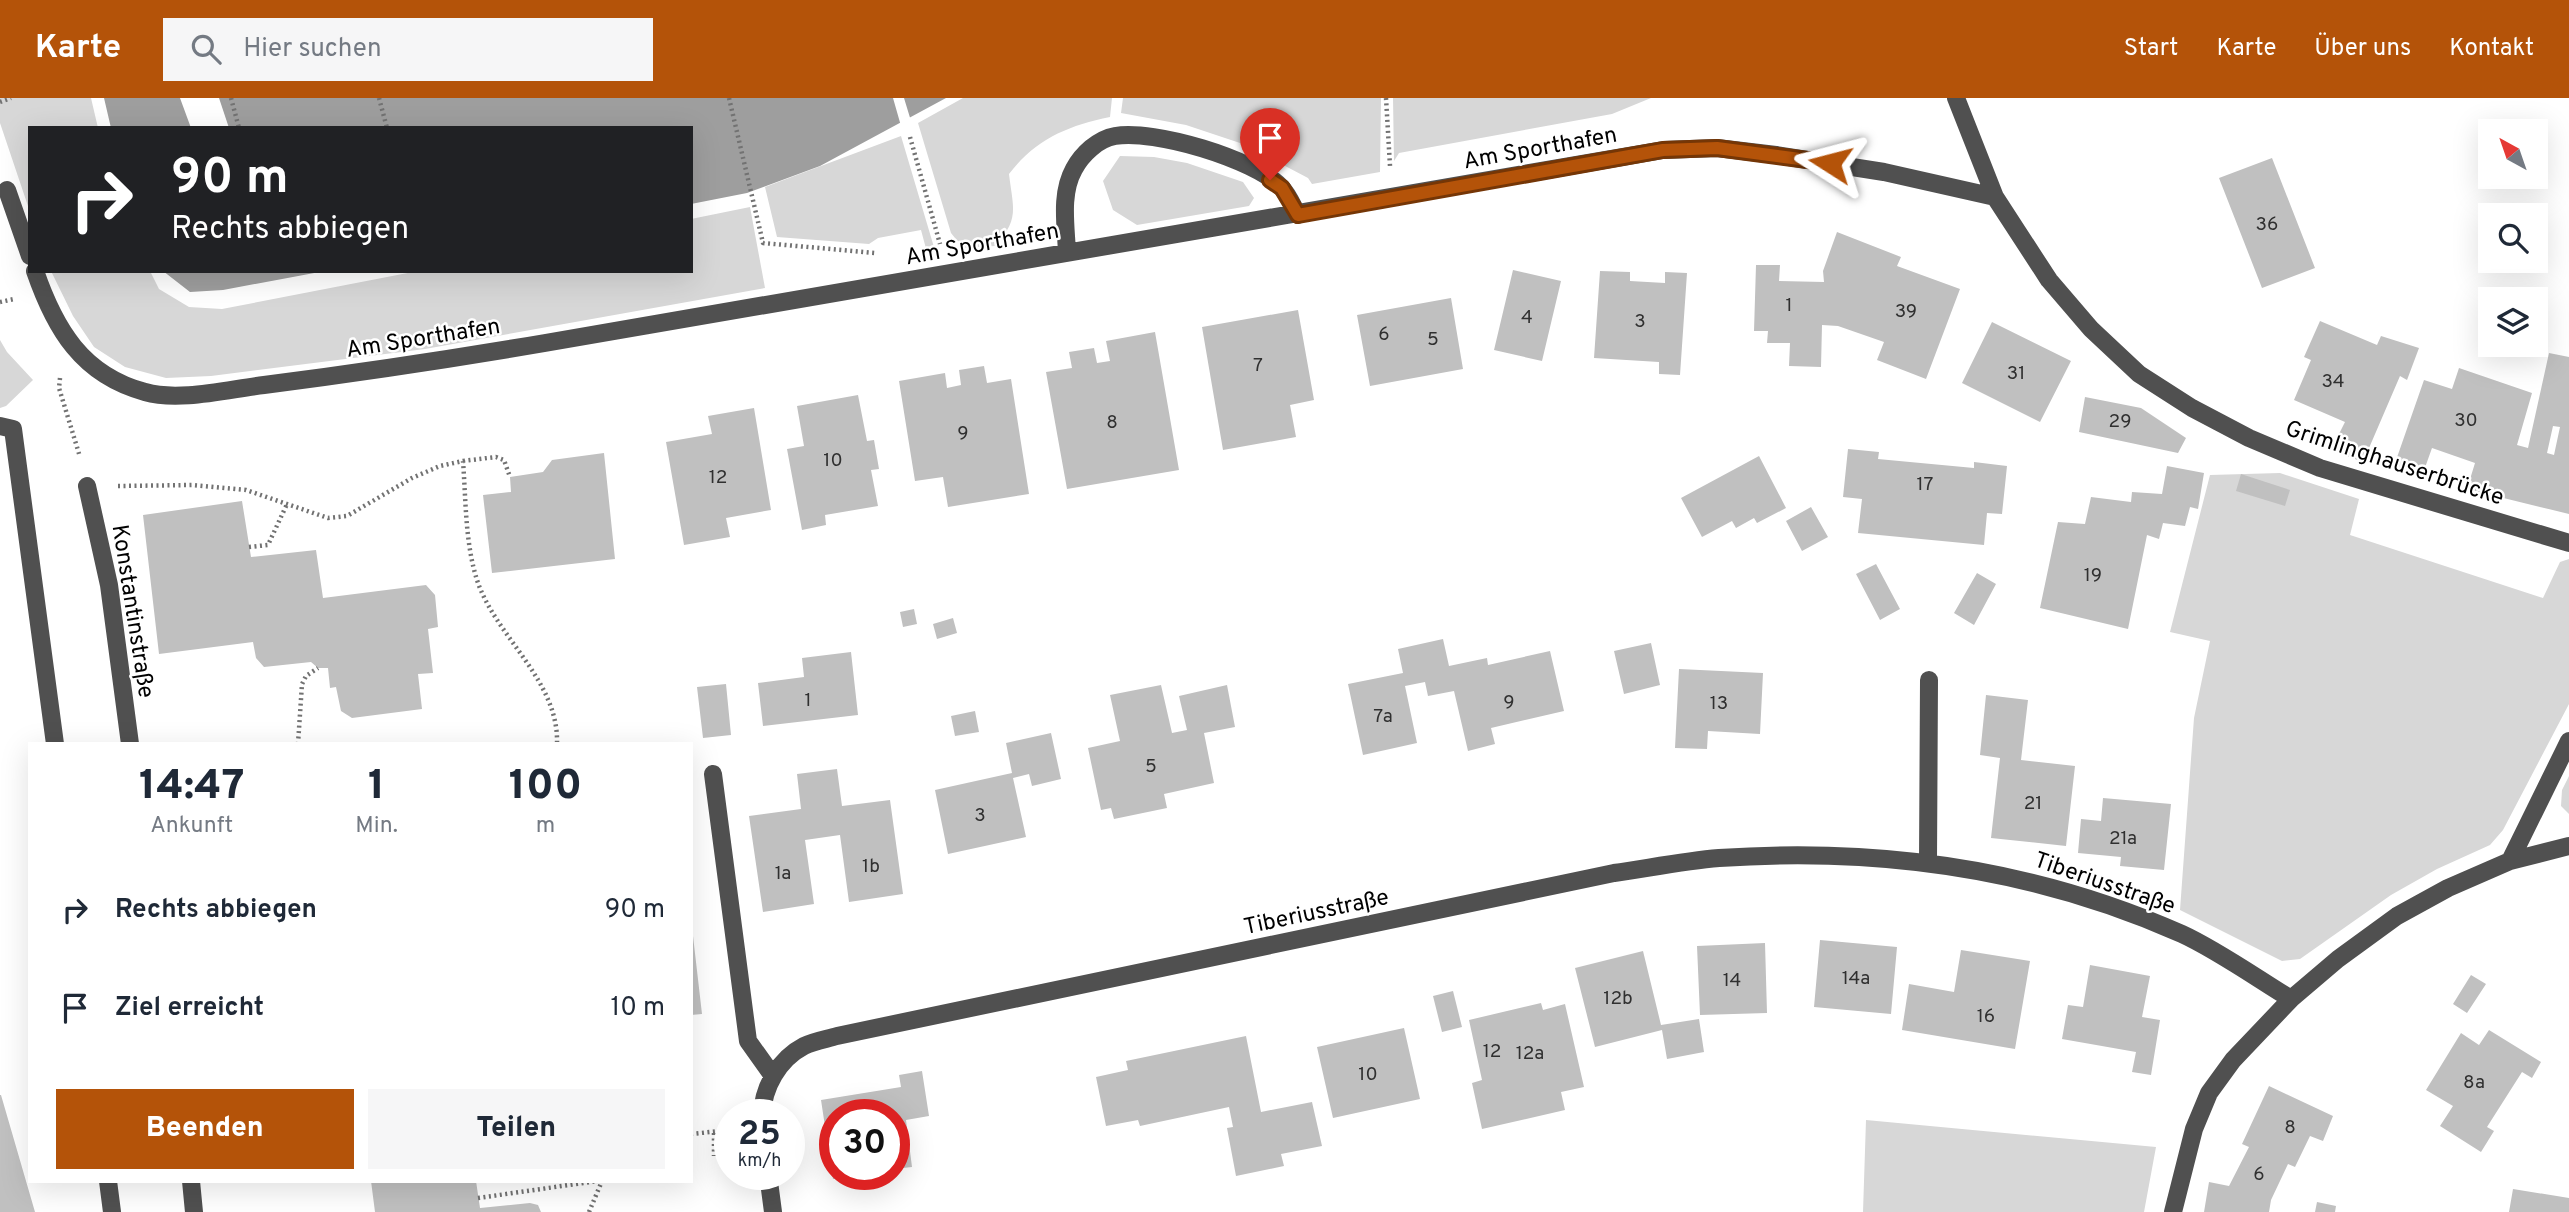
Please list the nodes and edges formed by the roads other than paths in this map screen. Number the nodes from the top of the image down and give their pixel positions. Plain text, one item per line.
1 (1955, 98) edge
2 (7, 190) dead end
3 (1995, 197) junction
4 (1298, 215) junction
5 (28, 250) edge
6 (1067, 253) junction
7 (36, 273) edge
8 (0, 426) edge
9 (87, 486) road end
10 (2569, 543) edge
11 (1929, 680) dead end
12 (2569, 741) edge
13 (55, 742) edge
14 (130, 742) edge
15 (713, 774) dead end
16 (2569, 846) edge
17 (2510, 861) junction
18 (1928, 862) junction
19 (2291, 999) junction
20 (773, 1076) junction
21 (762, 1099) edge
22 (108, 1183) edge
23 (191, 1183) edge
24 (770, 1190) edge
25 (112, 1212) edge
26 (194, 1212) edge
27 (773, 1212) edge
28 (2173, 1212) edge

1 - 3 street, Grimlinghauserbrücke
2 - 5 street
3 - 4 street, Am Sporthafen
3 - 10 street, Grimlinghauserbrücke
4 - 6 street, Am Sporthafen
4 - 6 street
6 - 7 street, Am Sporthafen
8 - 13 street
9 - 14 street, Konstantinstraße
11 - 18 street
12 - 17 street
15 - 20 street
16 - 17 street
17 - 19 street
18 - 19 street, Tiberiusstraße
18 - 20 street, Tiberiusstraße
19 - 28 street
20 - 21 street, Tiberiusstraße
22 - 25 street
23 - 26 street
24 - 27 street

